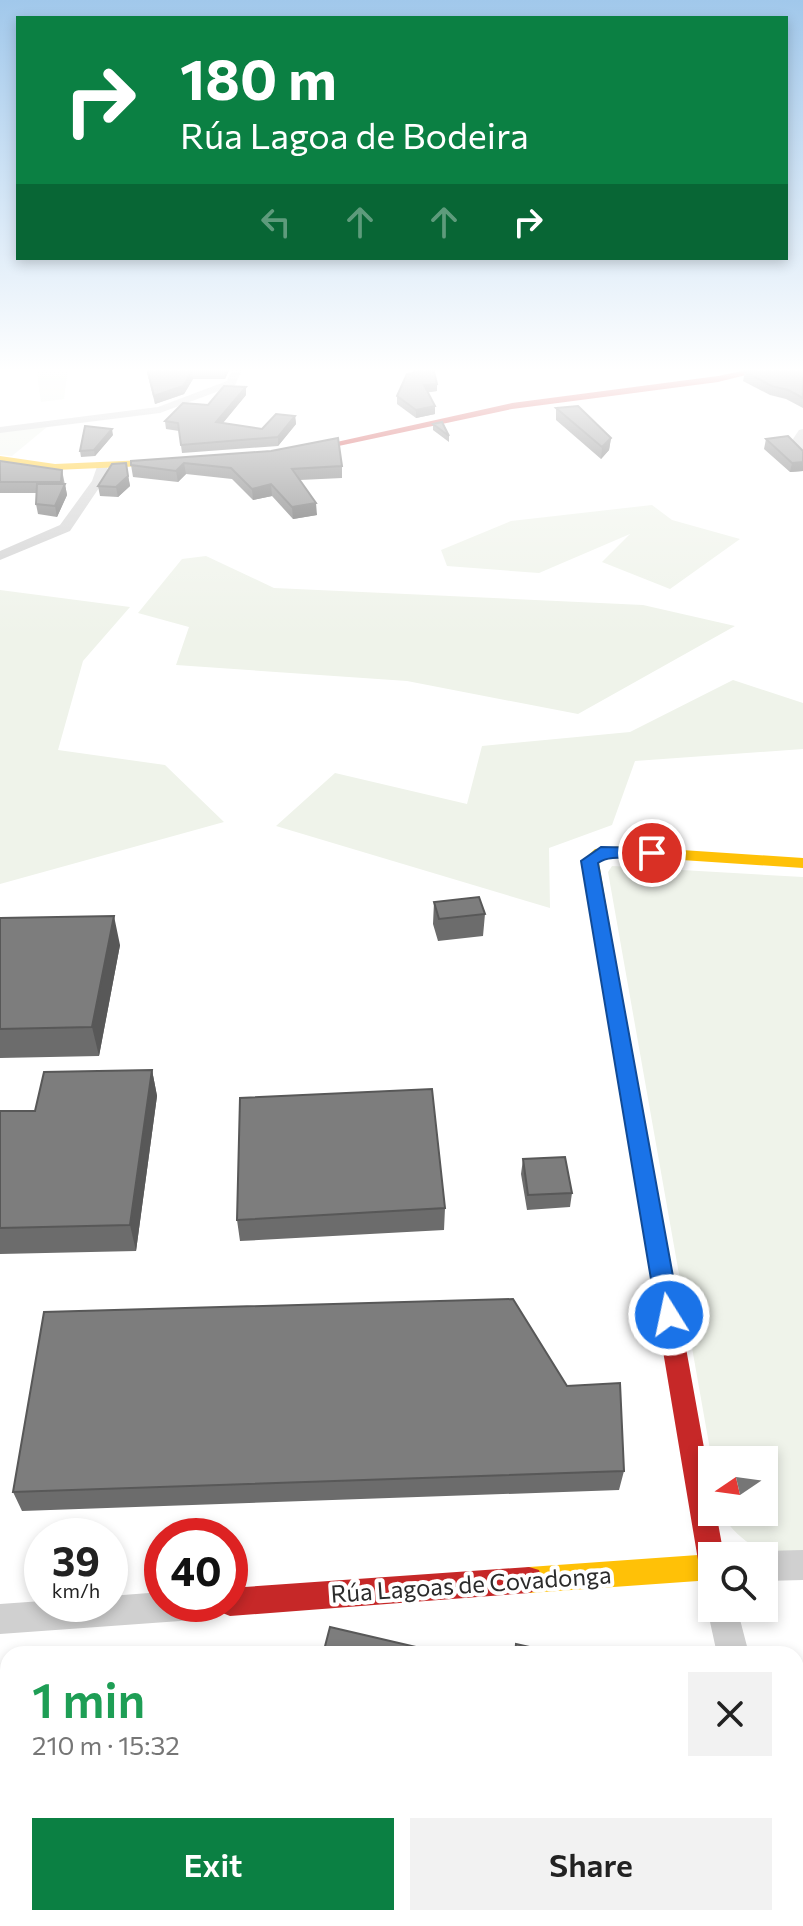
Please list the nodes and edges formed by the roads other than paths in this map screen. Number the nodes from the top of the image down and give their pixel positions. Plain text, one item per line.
1 (0, 459) edge
2 (179, 461) edge
3 (102, 467) junction
4 (0, 556) edge
5 (803, 863) edge
6 (708, 1542) edge
7 (803, 1565) edge
8 (778, 1566) edge
9 (698, 1568) edge
10 (248, 1601) edge
11 (144, 1609) edge
12 (0, 1619) edge
13 (725, 1622) edge
14 (731, 1646) edge

1 - 3 street
2 - 3 street
3 - 4 street
5 - 6 street
7 - 8 street
9 - 10 street, Rúa Lagoas de Covadonga
11 - 12 street
13 - 14 street

